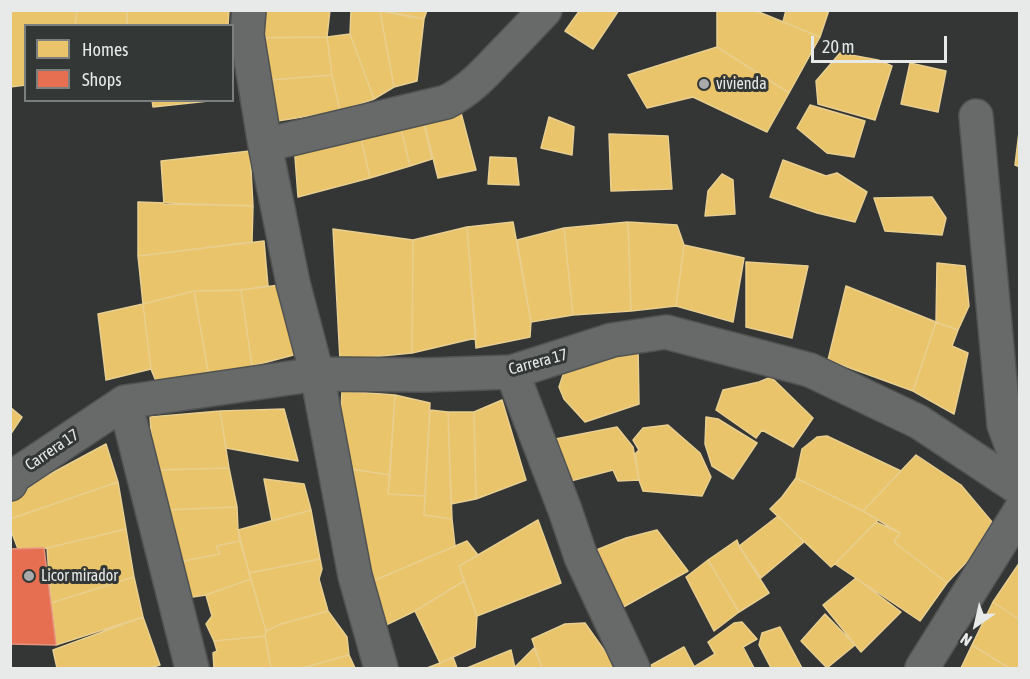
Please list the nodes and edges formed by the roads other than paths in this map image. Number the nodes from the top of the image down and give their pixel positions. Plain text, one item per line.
1 (249, 10) edge
2 (545, 10) edge
3 (976, 116) dead end
4 (265, 145) junction
5 (512, 372) junction
6 (317, 374) junction
7 (125, 402) junction
8 (1020, 468) edge
9 (10, 484) edge
10 (1020, 489) edge
11 (1020, 511) edge
12 (192, 669) edge
13 (381, 669) edge
14 (633, 669) edge
15 (922, 669) edge

1 - 4 street
2 - 4 street
3 - 8 street
4 - 6 street
5 - 6 street, Carrera 17
5 - 10 street, Carrera 17
5 - 14 street
6 - 7 street, Carrera 17
6 - 13 street
7 - 9 street, Carrera 17
7 - 12 street
11 - 15 street

